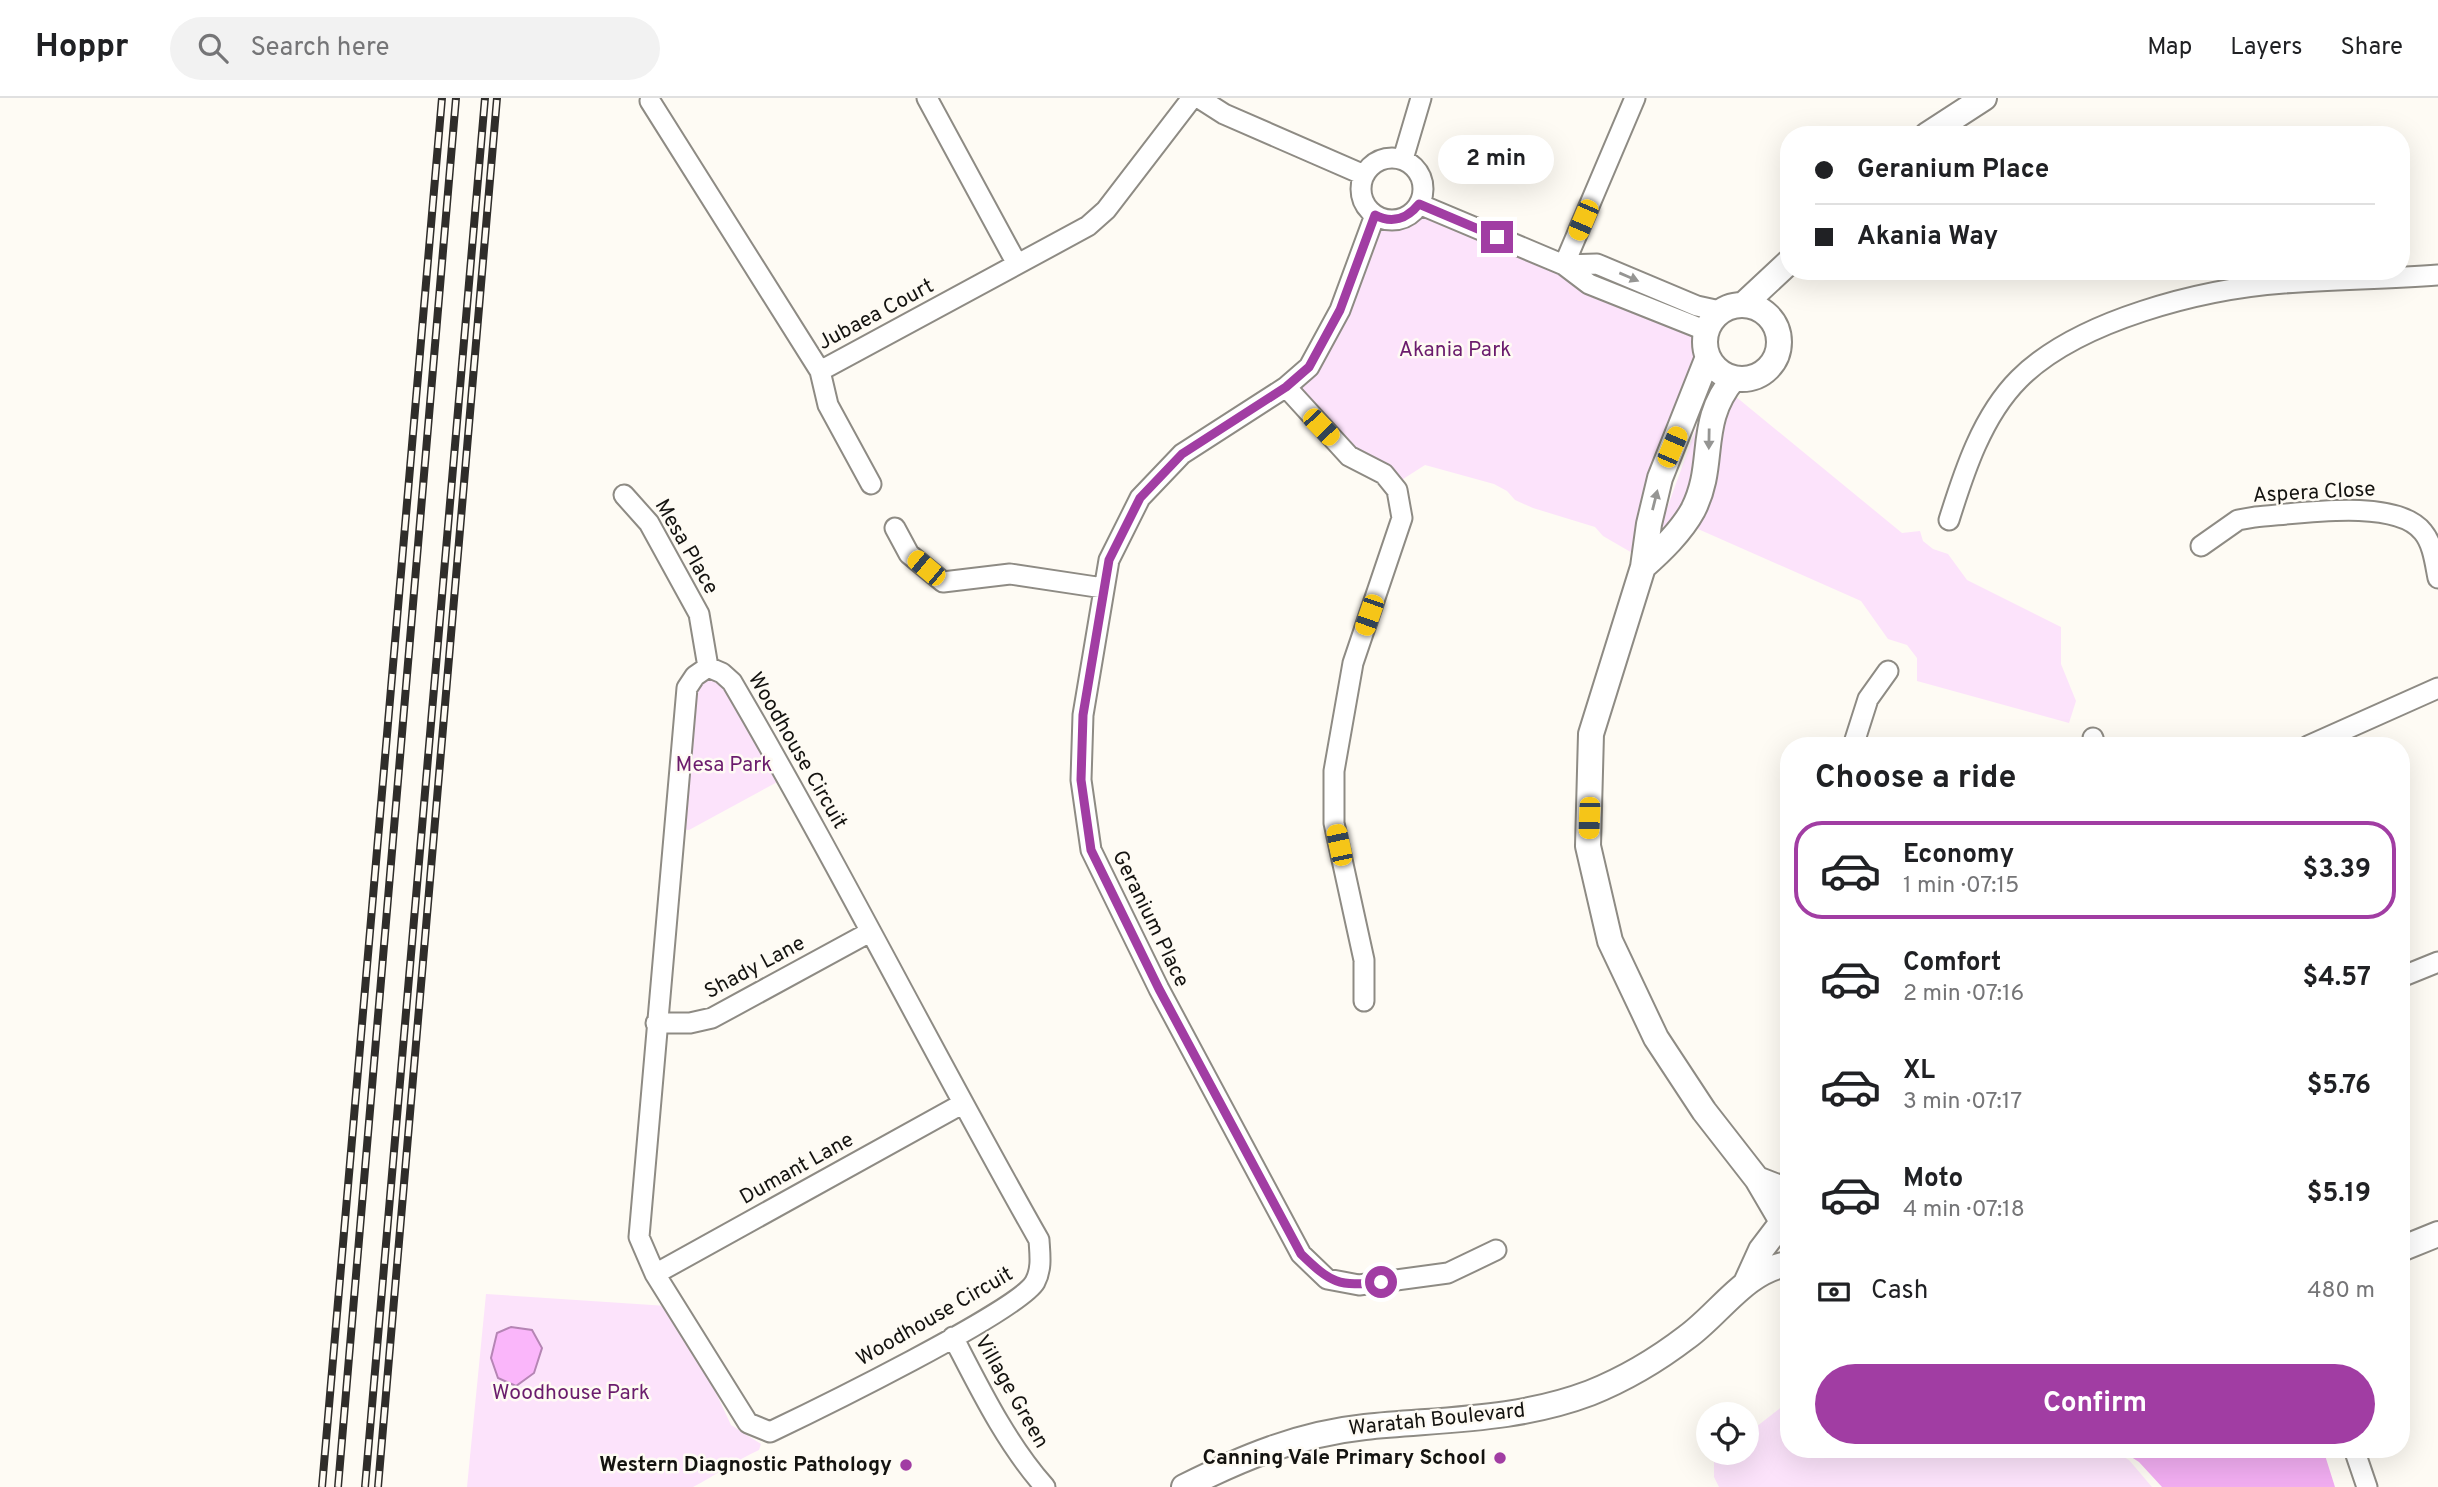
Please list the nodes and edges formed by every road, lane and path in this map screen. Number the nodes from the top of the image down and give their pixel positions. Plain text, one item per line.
1 (927, 98) edge
2 (1192, 98) edge
3 (1199, 98) edge
4 (1420, 98) edge
5 (1635, 98) edge
6 (1984, 98) edge
7 (650, 101) dead end
8 (1941, 126) edge
9 (1403, 159) junction
10 (1364, 175) junction
11 (1419, 204) junction
12 (1375, 215) junction
13 (1017, 264) junction
14 (1564, 265) junction
15 (1780, 269) edge
16 (2438, 275) edge
17 (2410, 276) edge
18 (1787, 280) edge
19 (2340, 280) edge
20 (1723, 316) junction
21 (1774, 323) junction
22 (1708, 357) junction
23 (820, 371) junction
24 (1734, 378) junction
25 (1286, 387) junction
26 (871, 484) dead end
27 (624, 495) dead end
28 (1949, 520) dead end
29 (895, 527) dead end
30 (2201, 545) dead end
31 (1643, 567) junction
32 (2438, 578) edge
33 (1103, 588) junction
34 (708, 667) junction
35 (1888, 671) dead end
36 (2438, 688) edge
37 (1856, 737) edge
38 (2328, 737) edge
39 (870, 932) junction
40 (2438, 962) edge
41 (2410, 973) edge
42 (1364, 1001) dead end
43 (656, 1023) junction
44 (962, 1104) junction
45 (1757, 1179) junction
46 (1780, 1188) edge
47 (1780, 1213) edge
48 (1780, 1221) edge
49 (2438, 1234) edge
50 (2410, 1245) edge
51 (1496, 1250) dead end
52 (1780, 1265) edge
53 (654, 1274) junction
54 (1746, 1283) junction
55 (953, 1338) junction
56 (2357, 1458) edge
57 (1032, 1478) edge
58 (1045, 1487) edge
59 (1184, 1487) edge
60 (2367, 1487) edge

1 - 13 street
2 - 13 street, Jubaea Court
3 - 10 street
4 - 9 street
5 - 14 street
6 - 8 street
7 - 23 street, Jubaea Court
9 - 10 street
9 - 11 street
10 - 12 street
11 - 12 street
11 - 14 street
12 - 25 street, Geranium Place
13 - 23 street, Jubaea Court
14 - 20 street
15 - 20 street
16 - 17 street
18 - 21 street
19 - 28 street
20 - 21 street
20 - 22 street
21 - 24 street
22 - 24 street
31 -> 22 street
23 - 26 street
24 -> 31 street
25 - 33 street, Geranium Place
25 - 42 street
27 - 34 street, Mesa Place
29 - 33 street
30 - 32 street, Aspera Close
31 - 45 street
33 - 51 street, Geranium Place
34 - 39 street, Woodhouse Circuit
34 - 43 street, Woodhouse Circuit
35 - 37 street
36 - 38 street
39 - 43 street, Shady Lane
39 - 44 street, Woodhouse Circuit
40 - 41 street
43 - 53 street, Woodhouse Circuit
44 - 53 street, Dumant Lane
44 - 55 street, Woodhouse Circuit
45 - 46 street
45 - 47 street
48 - 54 street, Waratah Boulevard
49 - 50 street
52 - 54 street, Waratah Boulevard
53 - 55 street, Woodhouse Circuit
54 - 59 street, Waratah Boulevard
55 - 57 street, Village Green
56 - 60 street
57 - 58 street, Village Green

